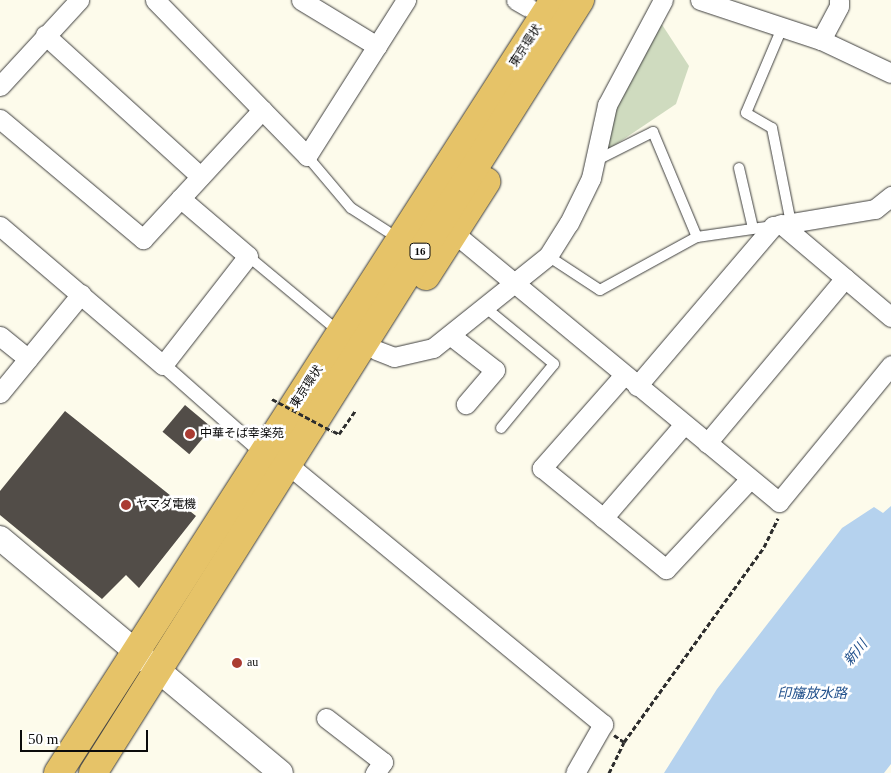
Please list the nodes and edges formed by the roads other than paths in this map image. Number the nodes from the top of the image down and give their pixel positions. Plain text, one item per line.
1 (79, 0) edge
2 (155, 0) edge
3 (301, 0) edge
4 (406, 0) edge
5 (554, 0) edge
6 (580, 0) edge
7 (600, 0) edge
8 (662, 0) edge
9 (700, 0) edge
10 (838, 0) edge
11 (526, 2) edge
12 (782, 28) junction
13 (45, 35) junction
14 (821, 40) junction
15 (377, 46) junction
16 (889, 69) edge
17 (0, 86) edge
18 (262, 110) junction
19 (0, 119) edge
20 (307, 156) junction
21 (594, 162) junction
22 (739, 168) dead end
23 (200, 176) junction
24 (891, 196) edge
25 (180, 198) junction
26 (781, 224) junction
27 (0, 226) edge
28 (753, 228) junction
29 (386, 231) junction
30 (454, 233) junction
31 (697, 237) junction
32 (248, 256) junction
33 (548, 256) junction
34 (845, 278) junction
35 (516, 285) junction
36 (82, 294) junction
37 (486, 308) junction
38 (891, 317) edge
39 (330, 324) junction
40 (450, 335) junction
41 (0, 336) edge
42 (376, 350) junction
43 (28, 359) junction
44 (163, 365) junction
45 (891, 365) edge
46 (630, 381) junction
47 (0, 393) edge
48 (466, 404) dead end
49 (684, 424) junction
50 (501, 428) dead end
51 (707, 443) junction
52 (280, 450) junction
53 (750, 479) junction
54 (604, 518) junction
55 (0, 538) edge
56 (135, 650) junction
57 (158, 670) junction
58 (326, 718) dead end
59 (276, 771) edge
60 (58, 773) edge
61 (93, 773) edge
62 (375, 773) edge
63 (575, 773) edge

1 - 13 street
2 - 18 street
3 - 15 street
4 - 15 street
5 - 52 highway, 東京環状 / 16
6 - 52 highway, 東京環状 / 16
7 - 30 highway, 16
8 - 21 street
9 - 12 street
10 - 14 street
11 - 29 highway, 16
12 - 14 street
12 - 26 lane
13 - 17 street
13 - 23 street
14 - 16 street
15 - 20 street
18 - 20 street
18 - 23 street
19 - 25 street
20 - 29 lane
21 - 31 lane
21 - 33 street
22 - 28 lane
23 - 25 street
24 - 26 street
25 - 32 street
26 - 28 lane
26 - 34 street
26 - 46 street
27 - 36 street
28 - 31 lane
29 - 39 highway, 16
30 - 35 street
30 - 42 highway, 16
31 - 33 lane
32 - 39 lane
32 - 44 street
33 - 35 street
34 - 38 street
34 - 51 street
35 - 37 street
35 - 46 street
36 - 43 street
36 - 44 street
37 - 40 street
37 - 50 lane
39 - 52 highway, 16
40 - 42 street
40 - 48 street
41 - 43 street
42 - 52 highway, 16
43 - 47 street
44 - 52 street
45 - 53 street
46 - 49 street
46 - 54 street
49 - 51 street
49 - 54 street
51 - 53 street
52 - 56 highway, 東京環状 / 16
52 - 57 highway, 東京環状 / 16
52 - 63 street
53 - 54 street
55 - 56 street
56 - 57 street
56 - 60 highway, 東京環状 / 16
57 - 59 street
57 - 61 highway, 東京環状 / 16
58 - 62 street

